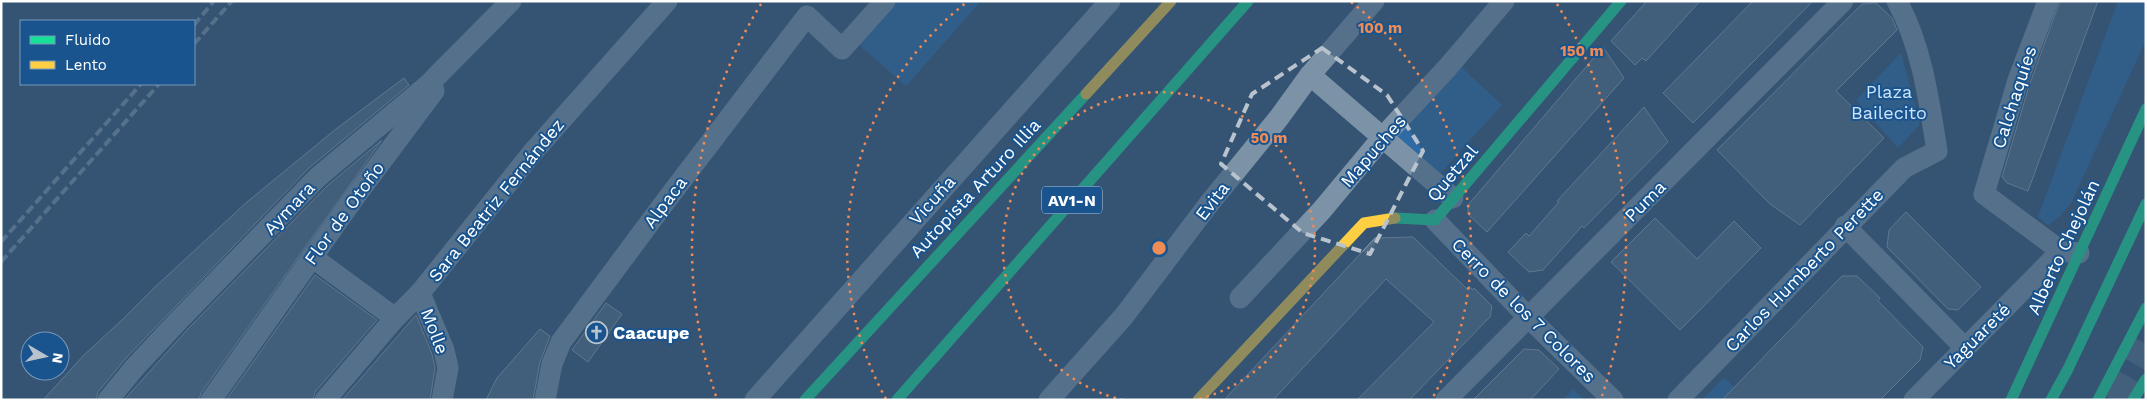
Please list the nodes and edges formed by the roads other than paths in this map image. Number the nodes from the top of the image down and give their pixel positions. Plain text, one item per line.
1 (511, 1) edge
2 (667, 1) edge
3 (885, 1) edge
4 (1110, 1) edge
5 (1171, 1) edge
6 (1248, 1) edge
7 (1374, 1) edge
8 (1504, 1) edge
9 (1622, 1) edge
10 (1843, 1) edge
11 (1897, 1) edge
12 (2048, 1) edge
13 (482, 29) junction
14 (1310, 75) junction
15 (2146, 109) edge
16 (1382, 138) junction
17 (1453, 198) junction
18 (2146, 204) edge
19 (1435, 220) junction
20 (1845, 226) junction
21 (2070, 252) junction
22 (312, 257) junction
23 (420, 293) junction
24 (1240, 298) dead end
25 (2146, 308) edge
26 (1528, 317) junction
27 (395, 318) junction
28 (1965, 348) junction
29 (2146, 379) edge
30 (108, 400) edge
31 (211, 400) edge
32 (325, 400) edge
33 (442, 400) edge
34 (545, 400) edge
35 (755, 400) edge
36 (805, 400) edge
37 (897, 400) edge
38 (1049, 400) edge
39 (1198, 400) edge
40 (1446, 400) edge
41 (1613, 400) edge
42 (1678, 400) edge
43 (1914, 400) edge
44 (2012, 400) edge
45 (2051, 400) edge
46 (2098, 400) edge
47 (2133, 400) edge

1 - 13 street
2 - 23 street, Sara Beatriz Fernández
3 - 34 street, Alpaca
4 - 35 street, Vicuña
5 - 36 main road, Autopista Arturo Illia
6 - 37 main road, AV1-N
7 - 14 street, Evita
8 - 16 street, Mapuches
9 - 17 main road, Quetzal
10 - 26 street, Puma
11 - 20 street, Carlos Humberto Perette
12 - 21 street, Calchaquíes
13 - 22 street, Flor de Otoño
13 - 30 street, Aymara
14 - 16 street
14 - 38 street, Evita
15 - 21 main road, Alberto Chejolán
16 - 17 street
16 - 24 street, Mapuches
17 - 19 main road, Quetzal
18 - 45 main road
19 - 26 street, Cerro de los 7 Colores
19 - 39 main road, Quetzal
20 - 28 street
20 - 42 street, Carlos Humberto Perette
21 - 28 street, Yaguareté
21 - 44 main road, Alberto Chejolán
22 - 27 street, Molle
22 - 31 street, Flor de Otoño
23 - 27 street, Sara Beatriz Fernández
23 - 33 street, Molle
25 - 46 main road
26 - 40 street, Puma
26 - 41 street, Cerro de los 7 Colores
27 - 32 street, Sara Beatriz Fernández
28 - 43 street, Yaguareté
29 - 47 main road

